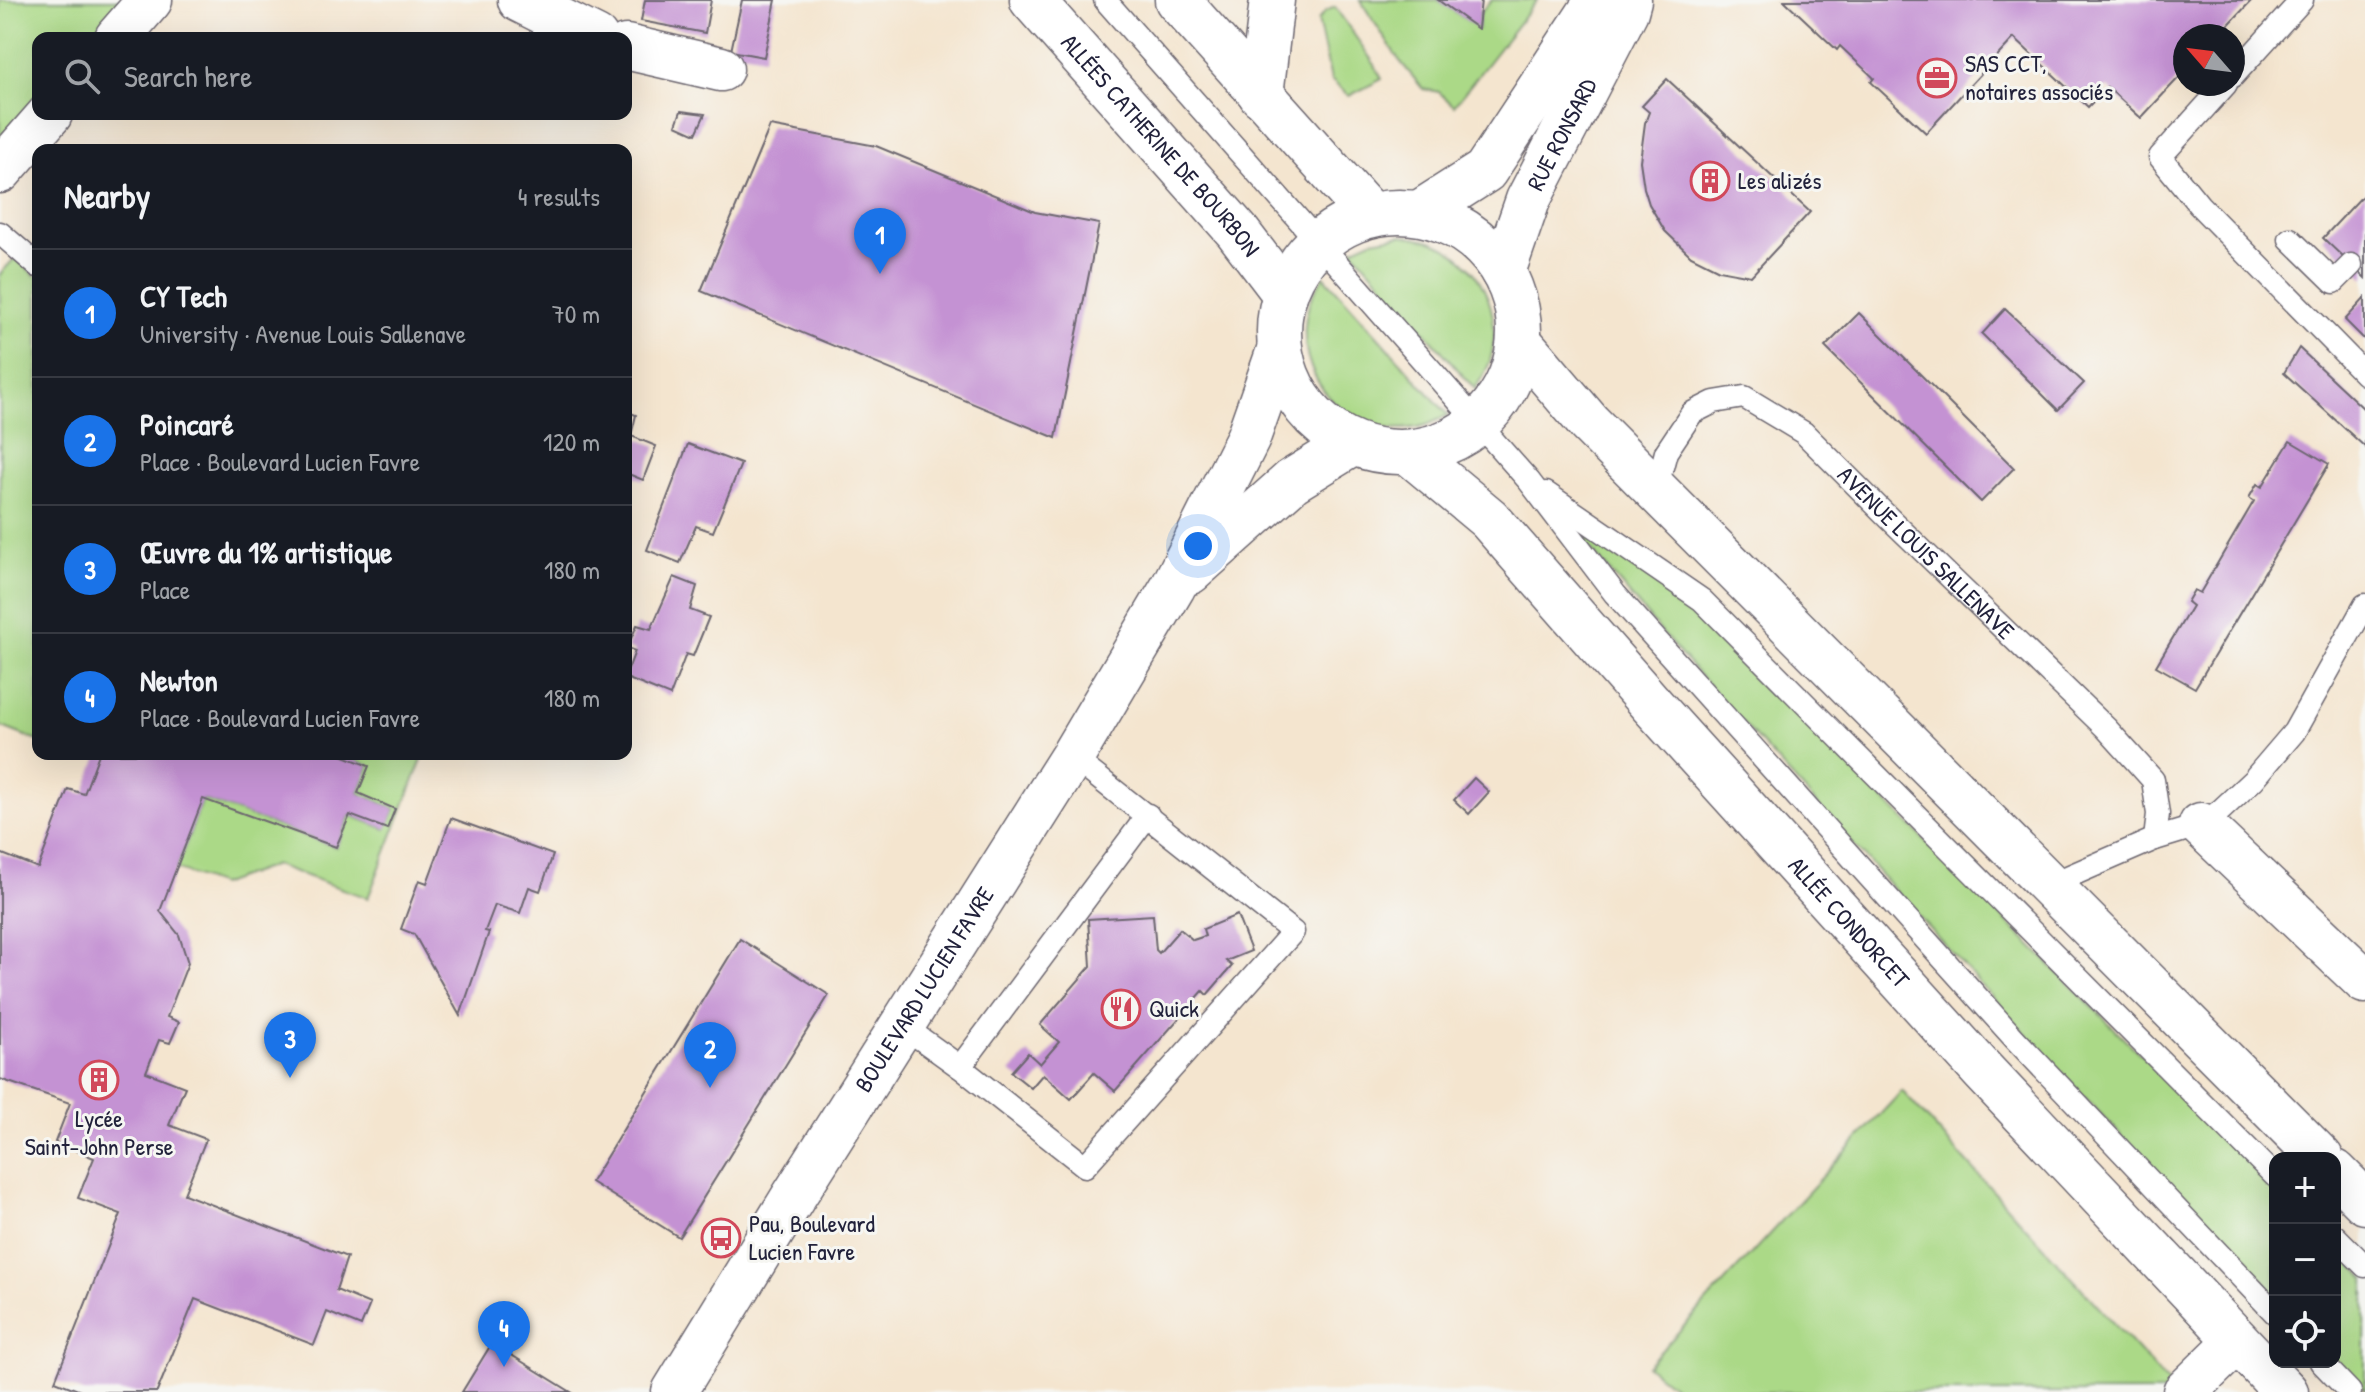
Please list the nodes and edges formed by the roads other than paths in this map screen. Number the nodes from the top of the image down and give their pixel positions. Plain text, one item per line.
1 (150, 0) edge
2 (1032, 0) edge
3 (1105, 0) edge
4 (1177, 0) edge
5 (1272, 0) edge
6 (1598, 0) edge
7 (1629, 0) edge
8 (2302, 0) edge
9 (543, 5) edge
10 (122, 32) edge
11 (586, 32) edge
12 (632, 48) edge
13 (2245, 63) edge
14 (721, 69) dead end
15 (1261, 95) junction
16 (2215, 96) edge
17 (45, 120) edge
18 (0, 171) edge
19 (1419, 213) junction
20 (1370, 215) junction
21 (0, 233) edge
22 (2290, 239) dead end
23 (1320, 242) junction
24 (32, 261) edge
25 (2351, 265) dead end
26 (1503, 272) junction
27 (1285, 294) junction
28 (1519, 341) junction
29 (1279, 350) junction
30 (2365, 374) edge
31 (1477, 423) junction
32 (1352, 444) junction
33 (1411, 454) junction
34 (1529, 481) junction
35 (1656, 490) junction
36 (1173, 587) junction
37 (2365, 605) edge
38 (1072, 757) junction
39 (1148, 815) junction
40 (2201, 825) junction
41 (2155, 839) junction
42 (2049, 885) junction
43 (2365, 981) edge
44 (903, 1026) junction
45 (960, 1067) junction
46 (2315, 1152) edge
47 (2269, 1170) edge
48 (2341, 1178) edge
49 (2365, 1202) edge
50 (2341, 1242) edge
51 (2365, 1266) edge
52 (2269, 1307) edge
53 (2237, 1341) junction
54 (2327, 1368) edge
55 (674, 1392) edge
56 (2185, 1392) edge
57 (2286, 1392) edge
58 (2350, 1392) edge

1 - 10 main road
2 - 27 main road, ALLÉES CATHERINE DE BOURBON
3 - 23 lane
4 - 15 main road
5 - 15 main road
6 - 19 main road, RUE RONSARD
7 - 26 main road, RUE RONSARD
8 - 13 lane
9 - 11 main road
12 - 14 main road
15 - 20 main road
16 - 30 lane
17 - 18 main road
19 - 20 main road
19 - 26 main road
20 - 23 main road
21 - 24 lane
22 - 25 lane
23 - 27 main road
23 - 31 lane
26 - 28 main road
27 - 29 main road
28 - 31 main road
28 - 35 main road
29 - 32 main road
29 - 36 main road, BOULEVARD LUCIEN FAVRE
31 - 33 main road
31 - 34 lane
32 - 33 main road
32 - 36 main road, BOULEVARD LUCIEN FAVRE
33 - 53 main road, ALLÉE CONDORCET
34 - 47 lane
34 - 52 lane
35 - 41 lane, AVENUE LOUIS SALLENAVE
35 - 42 main road
36 - 38 main road, BOULEVARD LUCIEN FAVRE
37 - 40 lane
38 - 39 lane
38 - 44 main road, BOULEVARD LUCIEN FAVRE
39 - 45 lane
39 - 45 lane
40 - 41 lane
40 - 43 main road
41 - 42 lane
42 - 46 main road
44 - 45 lane
44 - 55 main road, BOULEVARD LUCIEN FAVRE
48 - 49 main road
50 - 51 lane
53 - 56 main road
53 - 57 main road, ALLÉE CONDORCET
54 - 58 lane

